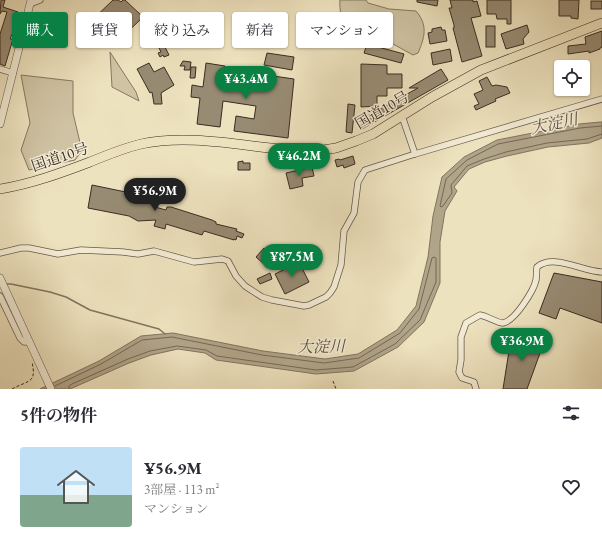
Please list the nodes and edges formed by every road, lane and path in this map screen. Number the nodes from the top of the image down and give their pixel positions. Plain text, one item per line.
1 (40, 0) edge
2 (30, 2) edge
3 (602, 23) edge
4 (0, 69) edge
5 (13, 73) junction
6 (602, 99) edge
7 (2, 107) edge
8 (402, 116) junction
9 (0, 124) edge
10 (415, 154) junction
11 (0, 188) edge
12 (0, 253) edge
13 (602, 272) edge
14 (0, 278) edge
15 (0, 296) edge
16 (29, 342) junction
17 (31, 361) dead end
18 (333, 381) dead end
19 (12, 389) edge
20 (51, 389) edge
21 (336, 389) edge
22 (476, 389) edge

1 - 2 street
2 - 5 street
3 - 8 highway, 国道10号
4 - 5 street
5 - 7 street
6 - 10 street
7 - 9 street
8 - 10 street
8 - 11 highway, 国道10号
10 - 12 street
13 - 22 street
14 - 16 street
15 - 16 street
16 - 20 street
17 - 19 path
18 - 21 path

